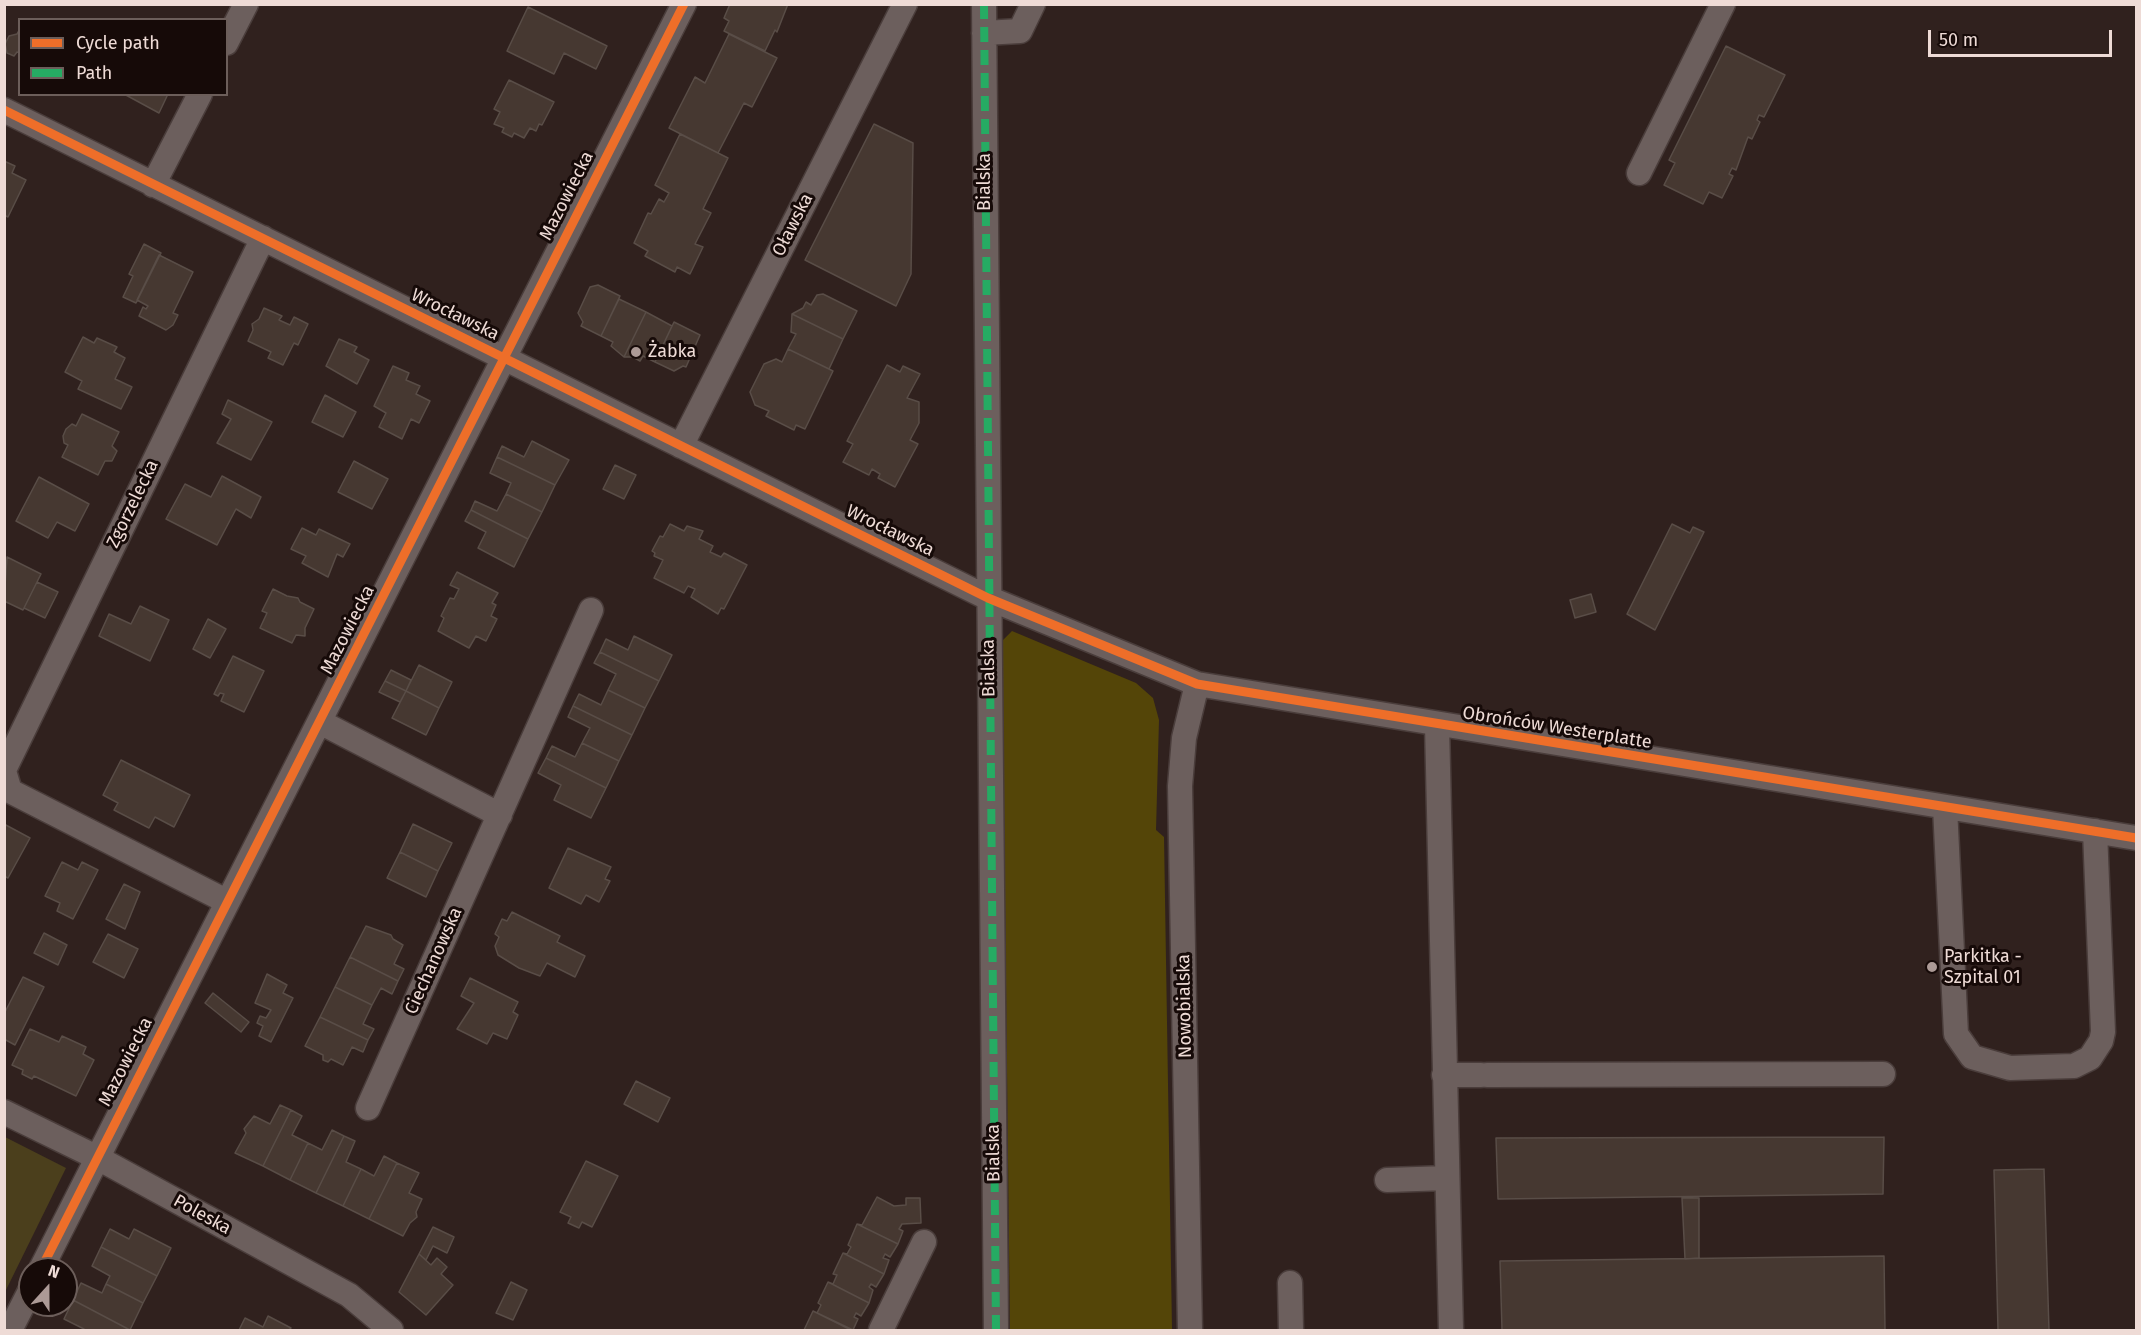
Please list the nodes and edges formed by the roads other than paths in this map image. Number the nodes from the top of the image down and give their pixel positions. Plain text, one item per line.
1 (246, 4) edge
2 (684, 4) edge
3 (905, 4) edge
4 (984, 4) edge
5 (1033, 4) edge
6 (1723, 4) edge
7 (984, 33) junction
8 (228, 39) edge
9 (199, 96) edge
10 (4, 110) edge
11 (1639, 173) dead end
12 (153, 185) junction
13 (263, 238) junction
14 (503, 357) junction
15 (681, 446) junction
16 (988, 598) junction
17 (591, 610) dead end
18 (1197, 684) junction
19 (320, 722) junction
20 (1437, 725) junction
21 (4, 770) edge
22 (1946, 807) junction
23 (500, 815) junction
24 (2095, 831) junction
25 (2136, 838) edge
26 (226, 901) junction
27 (1883, 1074) dead end
28 (1444, 1075) junction
29 (368, 1108) dead end
30 (4, 1112) edge
31 (96, 1157) junction
32 (1448, 1178) junction
33 (1387, 1180) dead end
34 (924, 1242) dead end
35 (47, 1257) edge
36 (1290, 1283) dead end
37 (18, 1314) edge
38 (10, 1330) edge
39 (391, 1330) edge
40 (881, 1330) edge
41 (996, 1330) edge
42 (1190, 1330) edge
43 (1291, 1330) edge
44 (1451, 1330) edge

1 - 8 street
2 - 14 street, Mazowiecka
3 - 15 street, Oławska
4 - 7 street, Bialska
5 - 7 street
6 - 11 street
7 - 16 street, Bialska
9 - 12 street
10 - 12 street, Wrocławska
12 - 13 street, Wrocławska
13 - 14 street, Wrocławska
13 - 21 street, Zgorzelecka
14 - 15 street, Wrocławska
14 - 19 street, Mazowiecka
15 - 16 street, Wrocławska
16 - 18 street, Obrońców Westerplatte
16 - 41 street, Bialska
17 - 23 street, Ciechanowska
18 - 20 street, Obrońców Westerplatte
18 - 42 street, Nowobialska
19 - 23 street
19 - 26 street, Mazowiecka
20 - 22 street, Obrońców Westerplatte
20 - 28 street
21 - 26 street, Zgorzelecka
22 - 24 street, Obrońców Westerplatte
22 - 24 street
23 - 29 street, Ciechanowska
24 - 25 street, Obrońców Westerplatte
26 - 31 street, Mazowiecka
27 - 28 street
28 - 32 street
30 - 31 street, Poleska
31 - 35 street, Mazowiecka
31 - 39 street, Poleska
32 - 33 street
32 - 44 street
34 - 40 street
36 - 43 street
37 - 38 street

